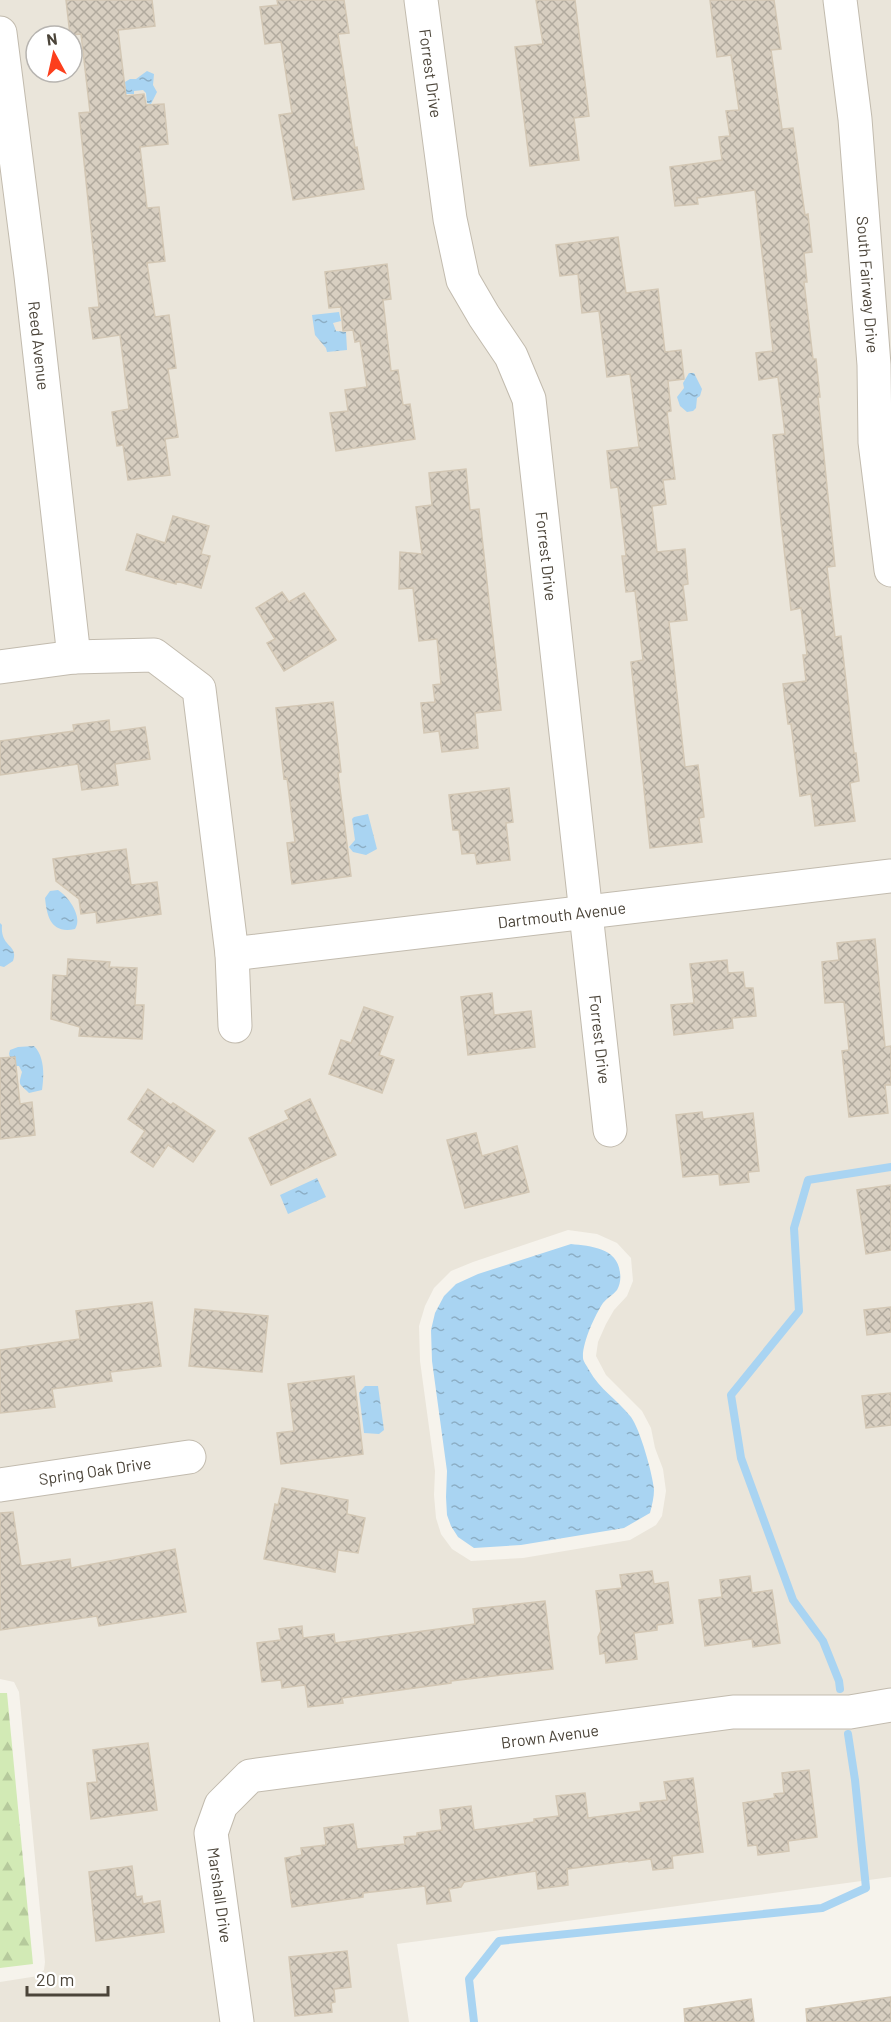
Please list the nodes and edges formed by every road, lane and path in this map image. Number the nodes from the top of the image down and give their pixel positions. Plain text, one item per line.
1 (421, 0) edge
2 (840, 0) edge
3 (0, 33) edge
4 (882, 363) edge
5 (891, 570) edge
6 (74, 657) junction
7 (0, 667) edge
8 (891, 876) edge
9 (587, 911) junction
10 (232, 954) junction
11 (235, 1026) dead end
12 (610, 1130) dead end
13 (189, 1457) dead end
14 (0, 1485) edge
15 (891, 1705) edge
16 (221, 1805) joint
17 (237, 2022) edge

1 - 9 street, Forrest Drive
2 - 4 street, South Fairway Drive
3 - 6 street, Reed Avenue
4 - 5 street, South Fairway Drive
6 - 7 street
6 - 10 street
8 - 9 street, Dartmouth Avenue
9 - 10 street, Dartmouth Avenue
9 - 12 street, Forrest Drive
10 - 11 street
13 - 14 street, Spring Oak Drive
15 - 16 street, Brown Avenue
16 - 17 street, Marshall Drive

